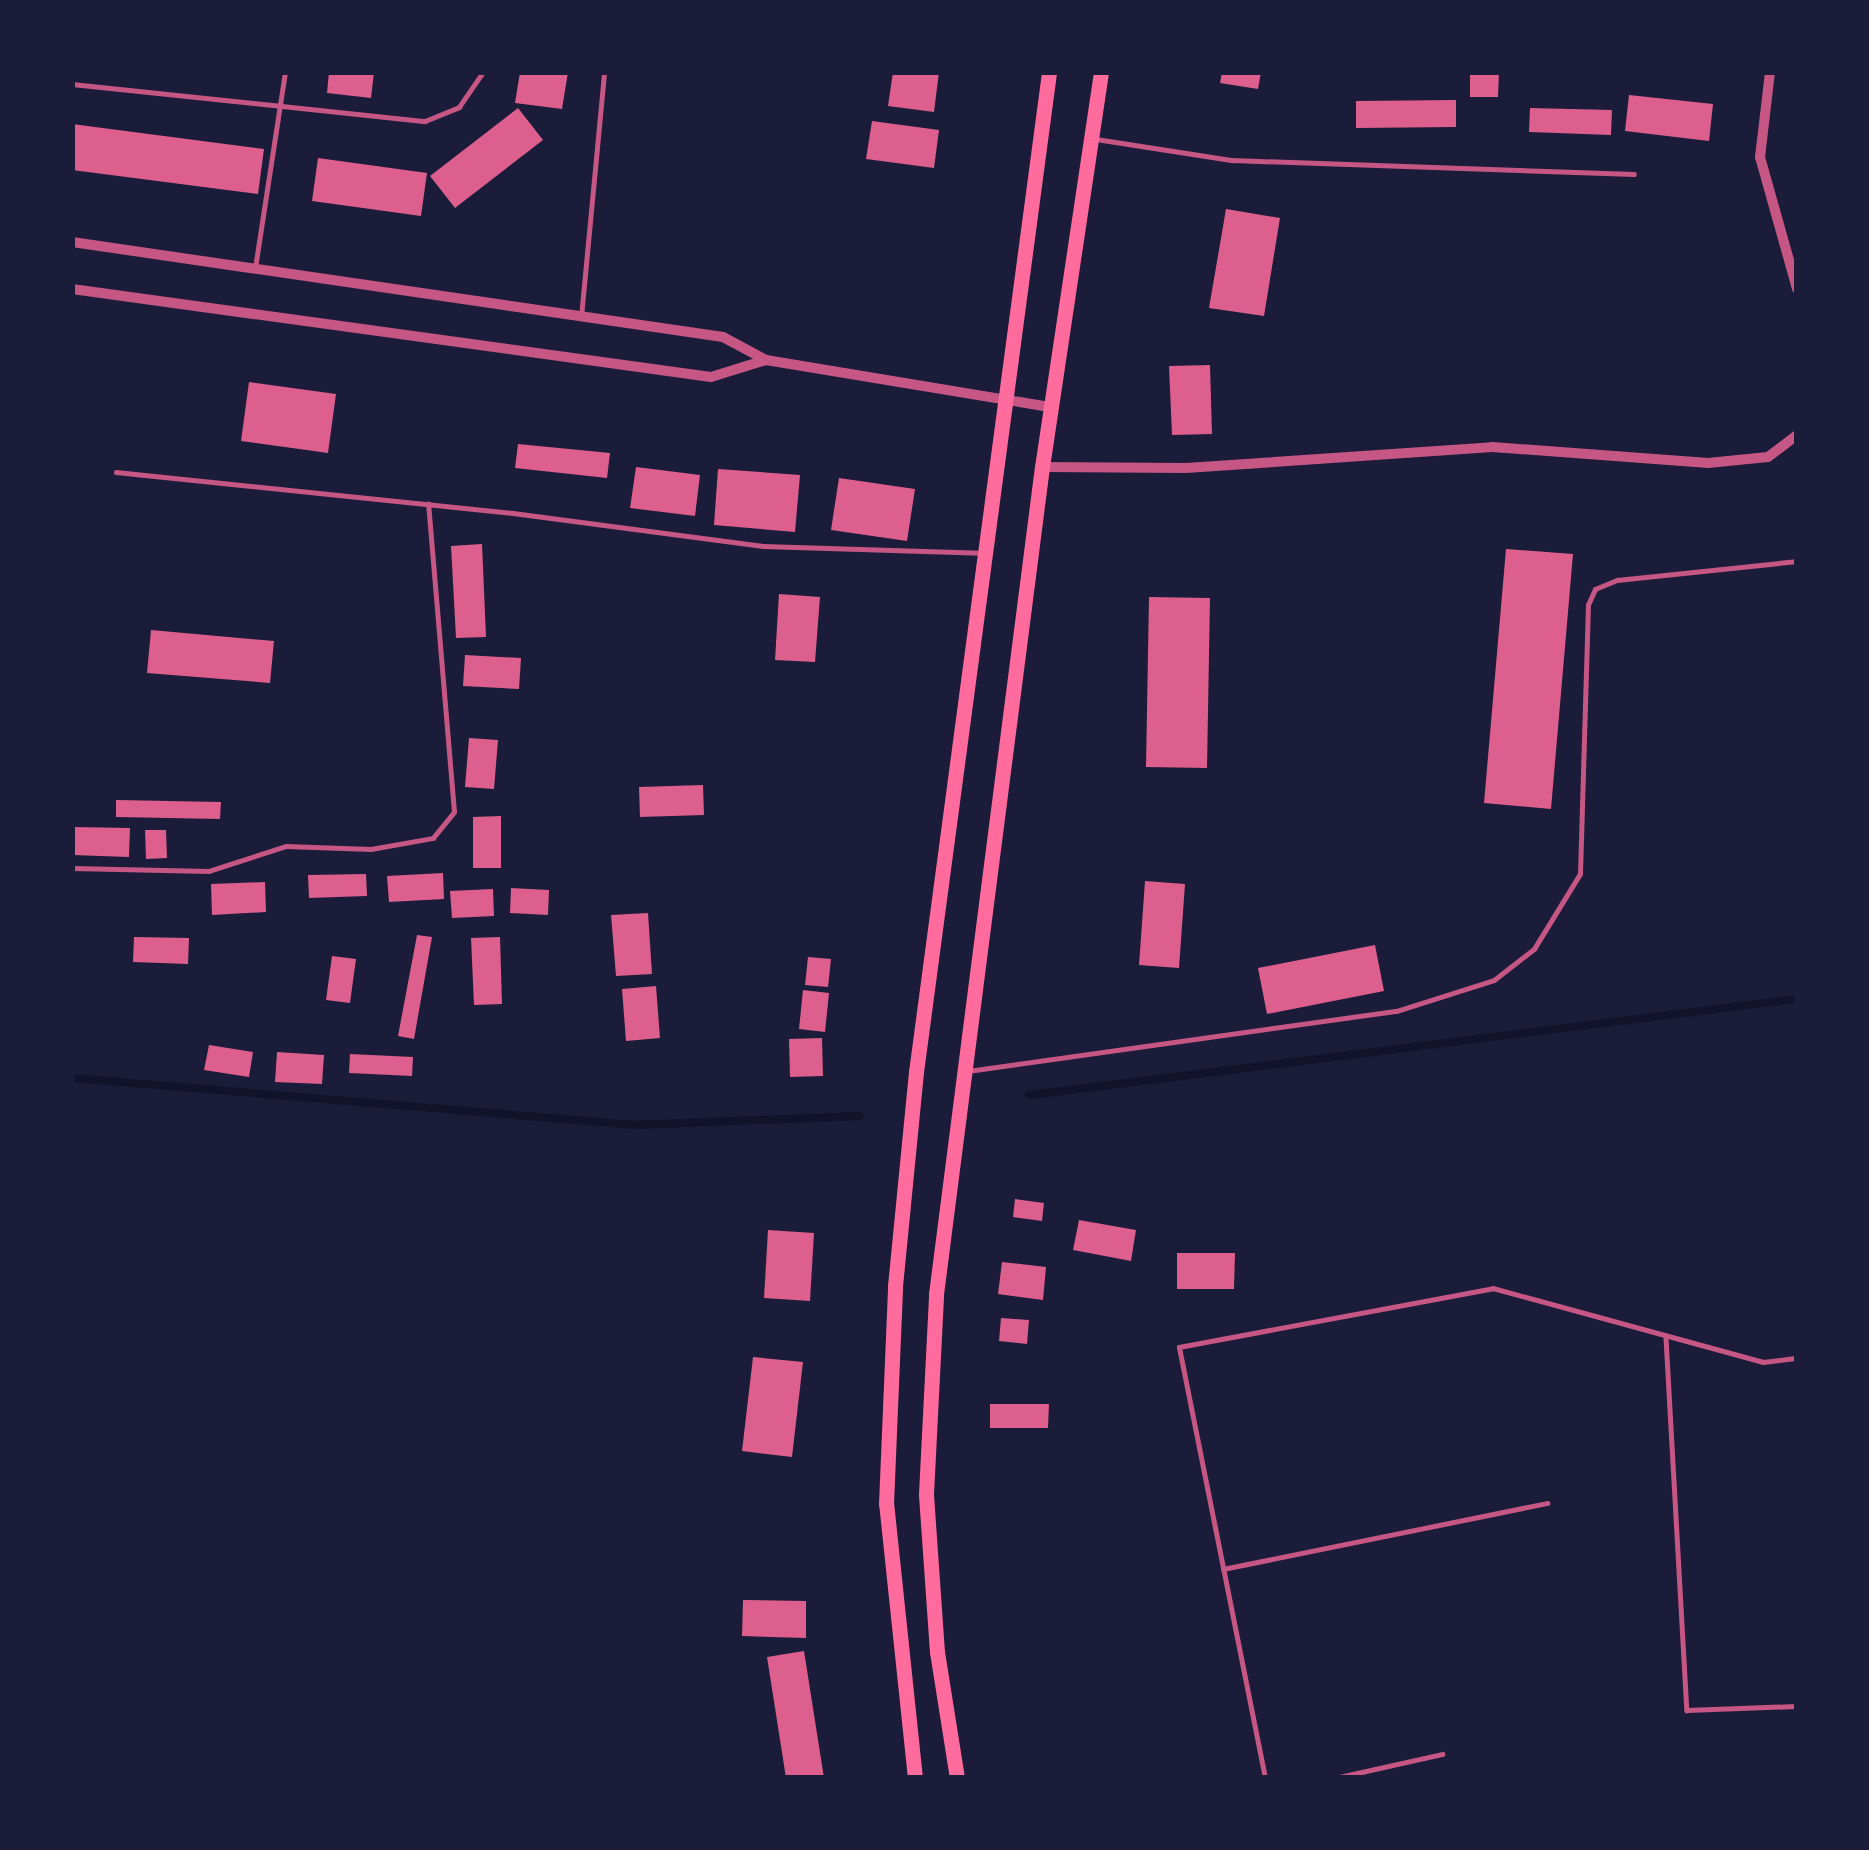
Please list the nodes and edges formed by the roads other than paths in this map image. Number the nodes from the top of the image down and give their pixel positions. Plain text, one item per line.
1 (285, 72) edge
2 (483, 72) edge
3 (604, 72) edge
4 (1049, 72) edge
5 (1101, 72) edge
6 (1770, 72) edge
7 (72, 84) edge
8 (280, 109) junction
9 (1091, 138) junction
10 (1634, 174) dead end
11 (72, 242) edge
12 (255, 268) junction
13 (72, 289) edge
14 (1797, 289) edge
15 (581, 318) junction
16 (766, 360) junction
17 (1003, 399) junction
18 (1051, 407) junction
19 (1797, 435) edge
20 (1042, 467) junction
21 (116, 472) dead end
22 (428, 504) junction
23 (986, 554) junction
24 (1797, 562) edge
25 (72, 868) edge
26 (962, 1072) junction
27 (1666, 1338) junction
28 (1797, 1358) edge
29 (1547, 1503) dead end
30 (1223, 1569) junction
31 (1797, 1706) edge
32 (1442, 1754) dead end
33 (915, 1778) edge
34 (956, 1778) edge
35 (1265, 1778) edge
36 (1335, 1778) edge

1 - 8 lane
2 - 8 lane
3 - 15 lane
4 - 17 main road
5 - 9 main road
6 - 14 street
7 - 8 lane
8 - 12 lane
9 - 10 lane
9 - 18 main road
11 - 12 street
12 - 15 street
13 - 16 street
15 - 16 street
16 - 17 street
17 - 18 street
17 - 23 main road
18 - 20 main road
19 - 20 street
20 - 26 main road
21 - 22 lane
22 - 23 lane
22 - 25 lane
23 - 33 main road
24 - 26 lane
26 - 34 main road
27 - 28 lane
27 - 30 lane
27 - 31 lane
29 - 30 lane
30 - 35 lane
32 - 36 lane

